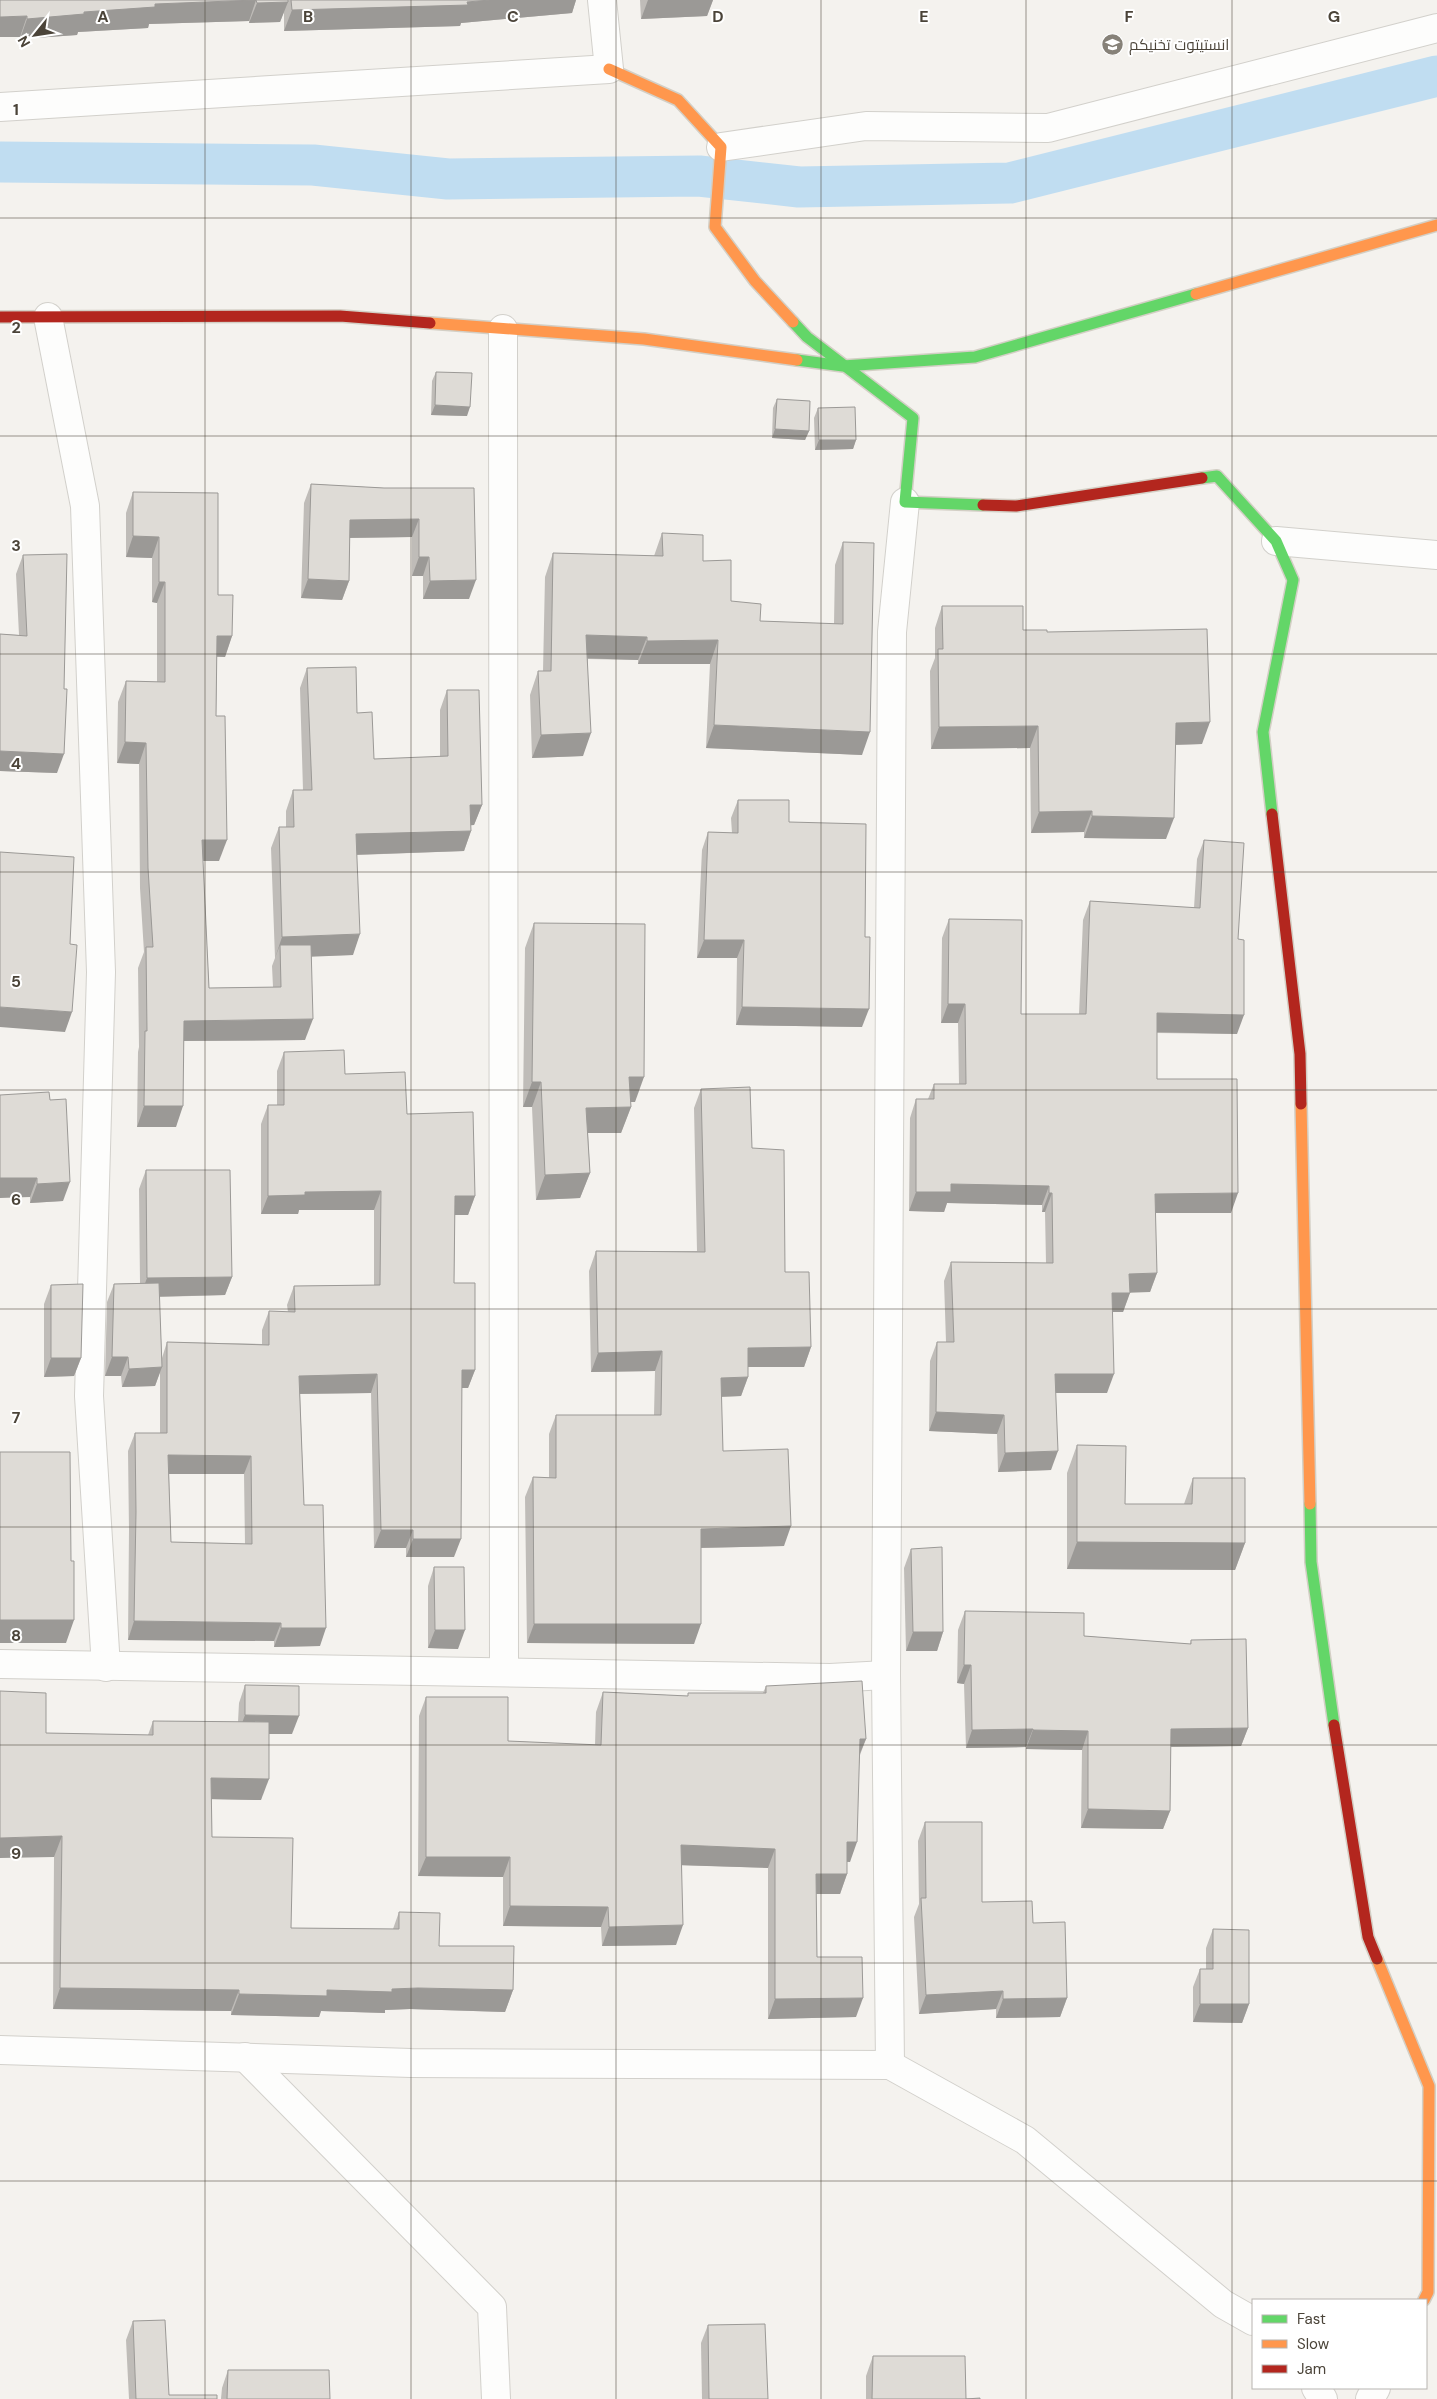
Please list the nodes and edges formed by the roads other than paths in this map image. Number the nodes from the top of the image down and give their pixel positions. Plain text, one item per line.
1 (602, 0) edge
2 (1437, 28) edge
3 (609, 70) junction
4 (0, 107) edge
5 (721, 147) junction
6 (1437, 225) edge
7 (0, 317) edge
8 (48, 317) junction
9 (503, 329) junction
10 (842, 366) junction
11 (905, 502) junction
12 (1276, 541) junction
13 (1437, 555) edge
14 (0, 1664) edge
15 (106, 1667) junction
16 (504, 1672) junction
17 (886, 1676) junction
18 (0, 2050) edge
19 (245, 2058) junction
20 (890, 2066) junction
21 (1424, 2299) edge
22 (1252, 2320) edge
23 (496, 2399) edge

1 - 3 street
2 - 5 street
3 - 4 street
3 - 5 street
5 - 10 street
6 - 10 street
7 - 8 street
8 - 9 street
8 - 15 street
9 - 10 street
9 - 16 street
10 - 11 street
11 - 12 street
11 - 17 street
12 - 13 street
12 - 21 street
14 - 15 street
15 - 16 street
16 - 17 street
17 - 20 street
18 - 19 street
19 - 20 street
19 - 23 street
20 - 22 street

